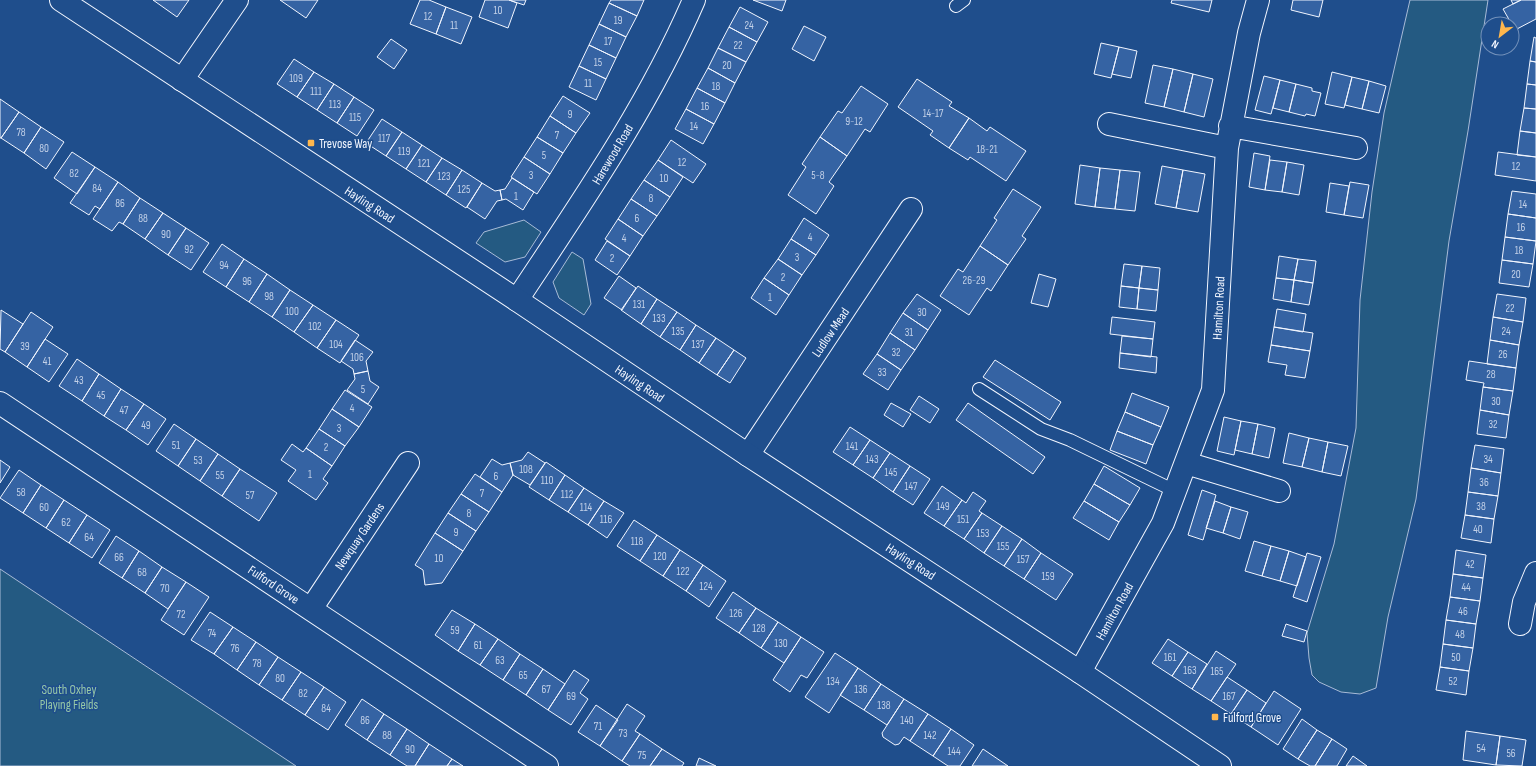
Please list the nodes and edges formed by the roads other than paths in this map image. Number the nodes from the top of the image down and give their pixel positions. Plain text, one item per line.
1 (61, 0) edge
2 (237, 0) edge
3 (694, 0) edge
4 (1258, 0) edge
5 (182, 80) junction
6 (1110, 124) dead end
7 (1230, 126) junction
8 (1227, 148) junction
9 (1356, 148) dead end
10 (911, 209) dead end
11 (517, 300) junction
12 (979, 389) dead end
13 (0, 403) edge
14 (748, 455) junction
15 (408, 463) dead end
16 (1186, 463) junction
17 (1176, 491) junction
18 (1280, 491) dead end
19 (1536, 573) edge
20 (311, 609) junction
21 (1520, 624) dead end
22 (1080, 672) junction
23 (1207, 763) edge
24 (546, 766) edge

1 - 5 street, Hayling Road
2 - 5 street
3 - 11 street, Harewood Road
4 - 7 street, Hamilton Road
5 - 11 street, Hayling Road
6 - 8 street
7 - 8 street, Hamilton Road
7 - 9 street
8 - 16 street, Hamilton Road
10 - 14 street, Ludlow Mead
11 - 14 street, Hayling Road
12 - 17 lane
13 - 20 street, Fulford Grove
14 - 22 street, Hayling Road
15 - 20 street, Newquay Gardens
16 - 17 street, Hamilton Road
16 - 18 street
17 - 22 street, Hamilton Road
19 - 21 street
20 - 24 street, Fulford Grove
22 - 23 street, Hayling Road

